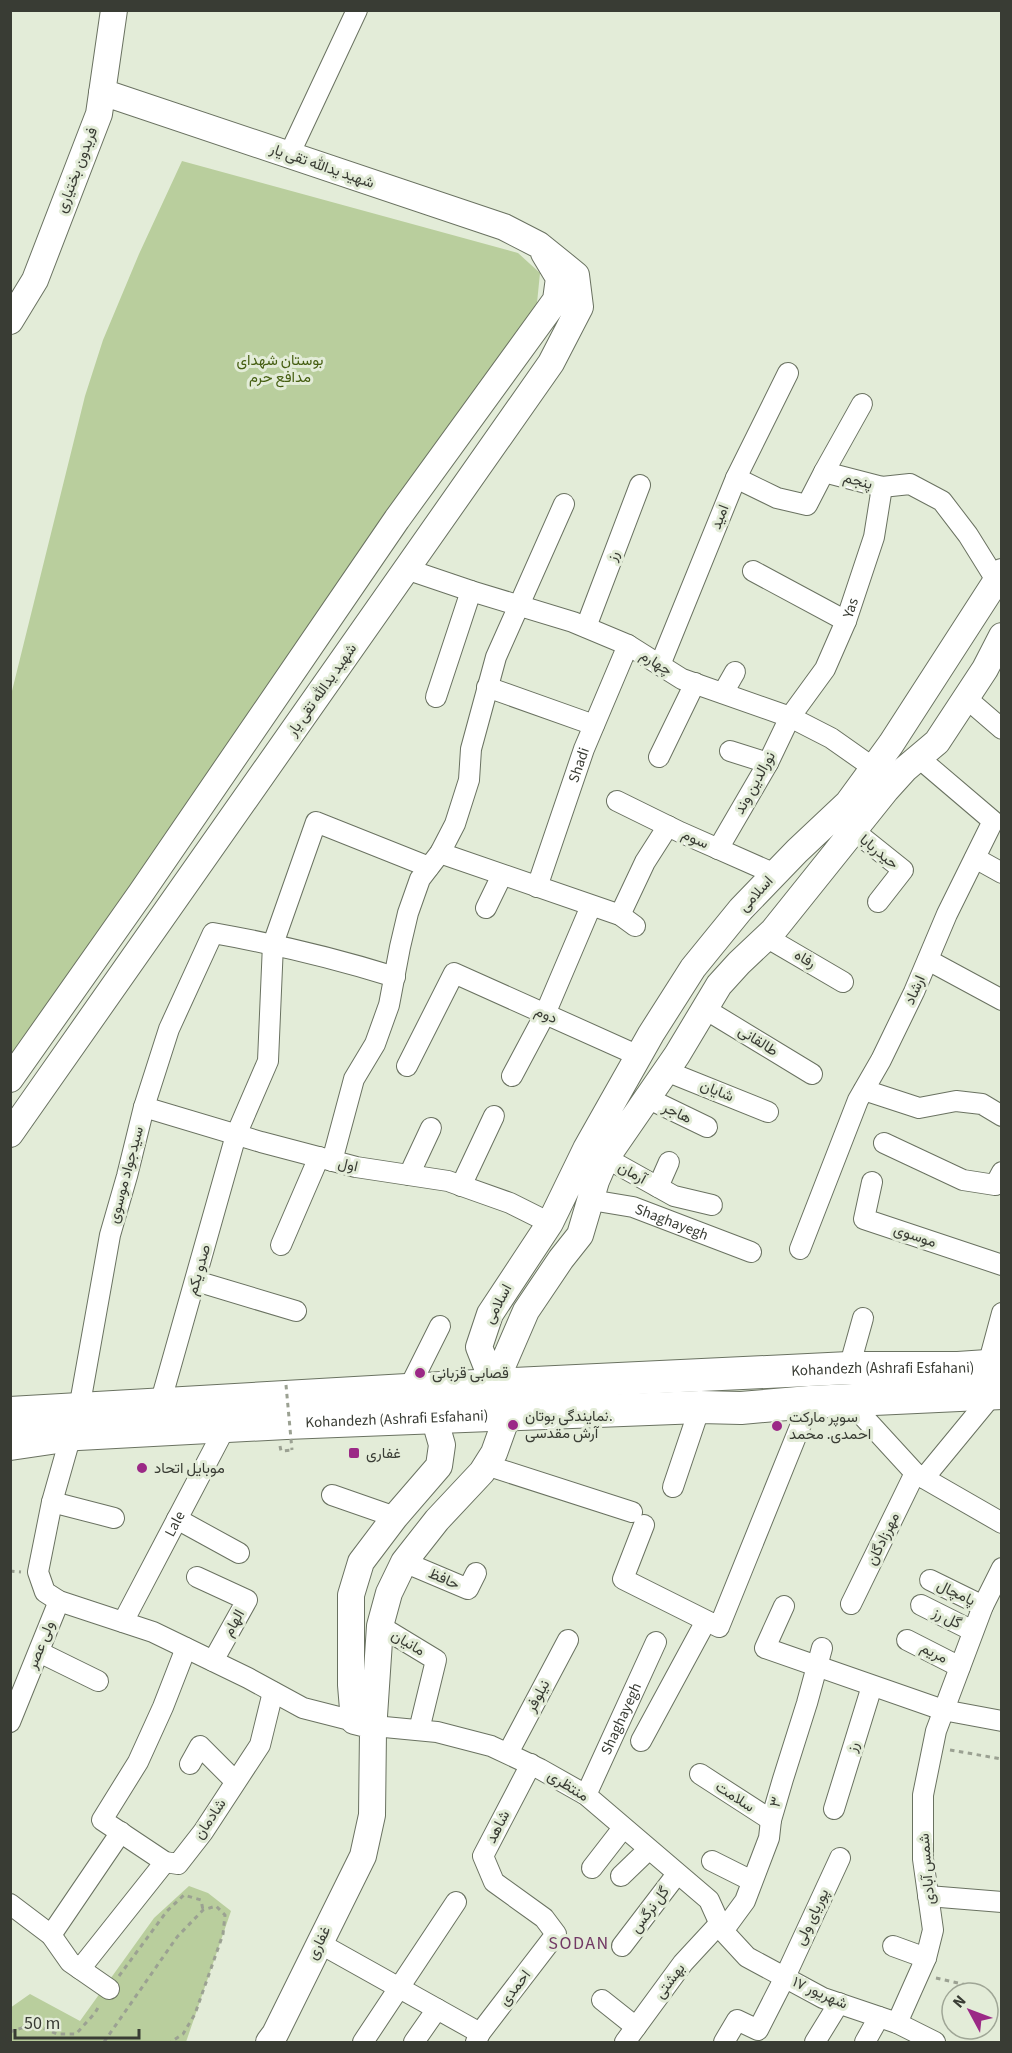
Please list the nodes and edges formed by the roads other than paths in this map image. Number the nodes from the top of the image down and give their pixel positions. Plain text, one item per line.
1 (114, 10) edge
2 (357, 10) edge
3 (102, 92) junction
4 (289, 155) junction
5 (539, 245) junction
6 (10, 321) edge
7 (788, 373) dead end
8 (862, 404) dead end
9 (824, 472) junction
10 (736, 478) junction
11 (640, 485) dead end
12 (882, 487) junction
13 (564, 504) dead end
14 (406, 569) junction
15 (753, 571) dead end
16 (999, 576) edge
17 (471, 591) junction
18 (519, 604) junction
19 (846, 621) junction
20 (585, 627) junction
21 (1002, 636) edge
22 (628, 645) junction
23 (660, 665) junction
24 (735, 672) dead end
25 (695, 683) junction
26 (488, 687) junction
27 (723, 693) junction
28 (436, 697) dead end
29 (966, 698) junction
30 (790, 717) junction
31 (594, 725) junction
32 (1002, 729) edge
33 (730, 751) dead end
34 (659, 758) dead end
35 (919, 758) junction
36 (768, 762) junction
37 (884, 775) junction
38 (617, 801) dead end
39 (668, 826) junction
40 (853, 830) junction
41 (718, 849) junction
42 (975, 858) junction
43 (435, 860) junction
44 (1002, 873) edge
45 (775, 874) junction
46 (502, 875) junction
47 (537, 887) junction
48 (878, 902) dead end
49 (591, 906) junction
50 (486, 908) dead end
51 (766, 937) junction
52 (273, 944) junction
53 (928, 960) junction
54 (395, 977) junction
55 (843, 982) dead end
56 (1002, 1000) edge
57 (705, 1009) junction
58 (545, 1014) junction
59 (639, 1056) junction
60 (407, 1066) dead end
61 (666, 1071) junction
62 (812, 1074) dead end
63 (512, 1076) dead end
64 (10, 1079) edge
65 (864, 1090) junction
66 (647, 1098) junction
67 (144, 1107) junction
68 (768, 1112) dead end
69 (494, 1116) dead end
70 (1002, 1116) edge
71 (707, 1127) dead end
72 (431, 1128) dead end
73 (10, 1134) edge
74 (236, 1135) junction
75 (884, 1143) dead end
76 (606, 1158) junction
77 (325, 1159) junction
78 (669, 1162) dead end
79 (1002, 1172) edge
80 (409, 1175) junction
81 (872, 1182) dead end
82 (461, 1186) junction
83 (658, 1187) junction
84 (591, 1200) junction
85 (712, 1205) dead end
86 (550, 1223) junction
87 (281, 1245) dead end
88 (800, 1249) dead end
89 (751, 1252) dead end
90 (1002, 1265) edge
91 (196, 1281) junction
92 (296, 1311) dead end
93 (1002, 1313) edge
94 (863, 1318) dead end
95 (440, 1326) dead end
96 (849, 1368) junction
97 (800, 1370) junction
98 (989, 1377) edge
99 (494, 1385) junction
100 (408, 1390) junction
101 (845, 1401) junction
102 (810, 1402) junction
103 (160, 1404) junction
104 (700, 1407) junction
105 (741, 1408) junction
106 (10, 1413) edge
107 (508, 1414) junction
108 (434, 1418) junction
109 (75, 1422) junction
110 (226, 1426) junction
111 (10, 1444) edge
112 (486, 1465) junction
113 (920, 1476) junction
114 (673, 1487) dead end
115 (332, 1495) dead end
116 (52, 1502) junction
117 (395, 1517) junction
118 (114, 1518) dead end
119 (177, 1519) junction
120 (1002, 1523) edge
121 (239, 1553) dead end
122 (404, 1562) junction
123 (1001, 1570) edge
124 (476, 1574) dead end
125 (197, 1577) dead end
126 (930, 1580) dead end
127 (59, 1601) junction
128 (851, 1604) dead end
129 (921, 1605) dead end
130 (990, 1605) edge
131 (784, 1606) dead end
132 (706, 1621) junction
133 (123, 1622) junction
134 (380, 1626) junction
135 (973, 1630) junction
136 (568, 1640) dead end
137 (907, 1640) dead end
138 (656, 1642) dead end
139 (186, 1648) junction
140 (822, 1648) dead end
141 (39, 1652) junction
142 (213, 1661) junction
143 (817, 1667) junction
144 (960, 1667) junction
145 (18, 1680) edge
146 (98, 1682) dead end
147 (872, 1686) junction
148 (273, 1692) junction
149 (944, 1710) junction
150 (1002, 1721) edge
151 (10, 1722) edge
152 (364, 1723) junction
153 (419, 1730) junction
154 (641, 1741) dead end
155 (508, 1753) junction
156 (190, 1764) dead end
157 (531, 1764) junction
158 (700, 1774) dead end
159 (235, 1781) junction
160 (586, 1796) junction
161 (834, 1809) dead end
162 (771, 1821) junction
163 (623, 1828) junction
164 (121, 1832) junction
165 (648, 1850) junction
166 (840, 1858) dead end
167 (712, 1861) dead end
168 (165, 1862) junction
169 (592, 1868) dead end
170 (677, 1874) junction
171 (621, 1876) dead end
172 (752, 1881) junction
173 (928, 1896) junction
174 (456, 1902) dead end
175 (1002, 1902) edge
176 (10, 1904) edge
177 (721, 1927) junction
178 (556, 1934) joint
179 (51, 1935) junction
180 (319, 1943) junction
181 (622, 1946) dead end
182 (893, 1946) dead end
183 (922, 1966) junction
184 (81, 1969) junction
185 (785, 1977) junction
186 (399, 1988) junction
187 (109, 1989) dead end
188 (602, 2000) dead end
189 (839, 2003) junction
190 (437, 2009) junction
191 (899, 2028) edge
192 (631, 2035) edge
193 (478, 2038) edge
194 (269, 2043) edge
195 (363, 2043) edge
196 (414, 2043) edge
197 (724, 2043) edge
198 (815, 2043) edge
199 (865, 2043) edge
200 (935, 2043) edge

1 - 3 street, فریدون بختیاری
2 - 4 street
3 - 4 street, شهید یدالله تقی یار
3 - 6 street, فریدون بختیاری
4 - 5 street, شهید یدالله تقی یار
5 - 14 street, شهید یدالله تقی یار
5 - 64 street
7 - 10 street, امید
8 - 9 street
9 - 10 street, پنجم
9 - 12 street, پنجم
10 - 23 street, امید
11 - 20 street, رز
12 - 16 street, پنجم
12 - 19 street, Yas
13 - 18 street
14 - 17 street, چهارم
14 - 73 street, شهید یدالله تقی یار
15 - 19 street
16 - 37 street, اسلامی
17 - 18 street, چهارم
17 - 28 street
18 - 20 street, چهارم
18 - 26 street
19 - 30 street, Yas
20 - 22 street, چهارم
21 - 29 street, اسلامی
22 - 23 street, چهارم
22 - 31 street, Shadi
23 - 25 street, چهارم
24 - 27 street
25 - 27 street, چهارم
25 - 34 street
26 - 31 street
26 - 43 street
27 - 30 street, چهارم
29 - 32 street
29 - 35 street, اسلامی
30 - 36 street, نورالدین وند
30 - 37 street, چهارم
31 - 47 street, Shadi
33 - 36 street
35 - 37 street, اسلامی
35 - 42 street, ارشاد
36 - 41 street, نورالدین وند
37 - 40 street, اسلامی
37 - 45 street, اسلامی
38 - 39 street, سوم
39 - 41 street, سوم
39 - 49 street
40 - 48 street, حیدربابا
40 - 51 street, اسلامی
41 - 45 street, سوم
42 - 44 street
42 - 53 street, ارشاد
43 - 46 street
43 - 52 street, صدو یکم
43 - 54 street
45 - 59 street, اسلامی
46 - 47 street
46 - 50 street
47 - 49 street
49 - 58 street
51 - 55 street, رفاه
51 - 57 street, اسلامی
52 - 54 street
52 - 67 street, سیدجواد موسوی
52 - 74 street, صدو یکم
53 - 56 street
53 - 65 street, ارشاد
54 - 77 street
57 - 61 street, اسلامی
57 - 62 street, طالقانی
58 - 59 street, دوم
58 - 60 street, دوم
58 - 63 street
59 - 86 street, اسلامی
61 - 66 street, اسلامی
61 - 68 street, شایان
65 - 70 street
65 - 88 street, ارشاد
66 - 71 street, هاجر
66 - 76 street, اسلامی
67 - 74 street, اول
67 - 109 street, سیدجواد موسوی
69 - 82 street
72 - 80 street
74 - 77 street, اول
74 - 91 street, صدو یکم
75 - 79 street
76 - 83 street, آرمان
76 - 84 street, اسلامی
77 - 80 street, اول
77 - 87 street
78 - 83 street, آرمان
80 - 82 street, اول
81 - 90 street, موسوی
82 - 86 street, اول
83 - 85 street, آرمان
84 - 89 street, Shaghayegh
84 - 99 street, اسلامی
86 - 99 street, اسلامی
91 - 92 street
91 - 103 street, صدو یکم
93 - 98 street
94 - 96 street
95 - 100 street
96 - 97 main road, Kohandezh (Ashrafi Esfahani)
96 - 98 main road, Kohandezh (Ashrafi Esfahani)
97 - 99 main road, Kohandezh (Ashrafi Esfahani)
97 - 105 main road
98 - 101 main road, Kohandezh (Ashrafi Esfahani)
98 - 101 main road
98 - 113 street
99 - 100 main road, Kohandezh (Ashrafi Esfahani)
100 - 103 main road, Kohandezh (Ashrafi Esfahani)
101 - 102 main road, Kohandezh (Ashrafi Esfahani)
101 - 113 street
102 - 105 main road, Kohandezh (Ashrafi Esfahani)
102 - 132 street
103 - 109 main road, Kohandezh (Ashrafi Esfahani)
104 - 105 main road, Kohandezh (Ashrafi Esfahani)
104 - 107 main road, Kohandezh (Ashrafi Esfahani)
104 - 114 street
106 - 109 main road, Kohandezh (Ashrafi Esfahani)
107 - 108 main road, Kohandezh (Ashrafi Esfahani)
107 - 112 street, غفاری
108 - 110 main road, Kohandezh (Ashrafi Esfahani)
108 - 117 street, غفاری
109 - 110 main road, Kohandezh (Ashrafi Esfahani)
109 - 111 main road, Kohandezh (Ashrafi Esfahani)
109 - 116 street, سیدجواد موسوی
110 - 119 street, Lale
112 - 122 street, غفاری
112 - 132 street
113 - 120 street
113 - 128 street, مهرزادگان
115 - 117 street
116 - 118 street
116 - 127 street, سیدجواد موسوی
117 - 152 street, غفاری
119 - 121 street
119 - 133 street, Lale
122 - 124 street, حافظ
122 - 134 street, غفاری
123 - 130 street, شمس آبادی
125 - 142 street, الهام
126 - 130 street, پامچال
127 - 133 street, منتظری
127 - 141 street, ولی عصر
129 - 135 street, گل رز
130 - 135 street, شمس آبادی
131 - 143 street
132 - 154 street
133 - 139 street, منتظری
134 - 152 street, غفاری
134 - 153 street, مانیان
135 - 144 street, شمس آبادی
136 - 155 street, نیلوفر
137 - 144 street, مریم
138 - 160 street, Shaghayegh
139 - 142 street, منتظری
139 - 164 street
140 - 143 street, ۳
141 - 145 street, ولی عصر
141 - 146 street
142 - 148 street, منتظری
143 - 147 street
143 - 162 street, ۳
144 - 149 street, شمس آبادی
145 - 151 street, ولی عصر
147 - 149 street
147 - 161 street, رز
148 - 152 street, منتظری
148 - 159 street, شادمان
149 - 150 street
149 - 173 street, شمس آبادی
152 - 153 street, منتظری
152 - 180 street, غفاری
153 - 155 street, منتظری
155 - 157 street, منتظری
156 - 159 street
157 - 160 street, منتظری
157 - 178 street, شاهد
158 - 162 street, سلامت
159 - 168 street, شادمان
160 - 163 street, منتظری
162 - 172 street, ۳
163 - 165 street, منتظری
163 - 169 street
164 - 168 street
164 - 179 street
165 - 170 street, منتظری
165 - 171 street
166 - 185 street, پوریای ولی
167 - 172 street
168 - 184 street
170 - 177 street, منتظری
170 - 181 street, گل نرگس
172 - 177 street, ۳
173 - 175 street
173 - 183 street, شمس آبادی
174 - 186 street
176 - 179 street
177 - 185 street, ۱۷ شهریور
177 - 192 street, بهشتی
178 - 193 street, احمدی
179 - 184 street
180 - 186 street
180 - 194 street, غفاری
182 - 183 street
183 - 191 street, شمس آبادی
184 - 187 street
185 - 189 street, ۱۷ شهریور
185 - 197 street, پوریای ولی
186 - 190 street
186 - 195 street
188 - 192 street
189 - 191 street, ۱۷ شهریور
189 - 198 street
190 - 193 street
190 - 196 street
191 - 199 street, شمس آبادی
191 - 200 street, ۱۷ شهریور

